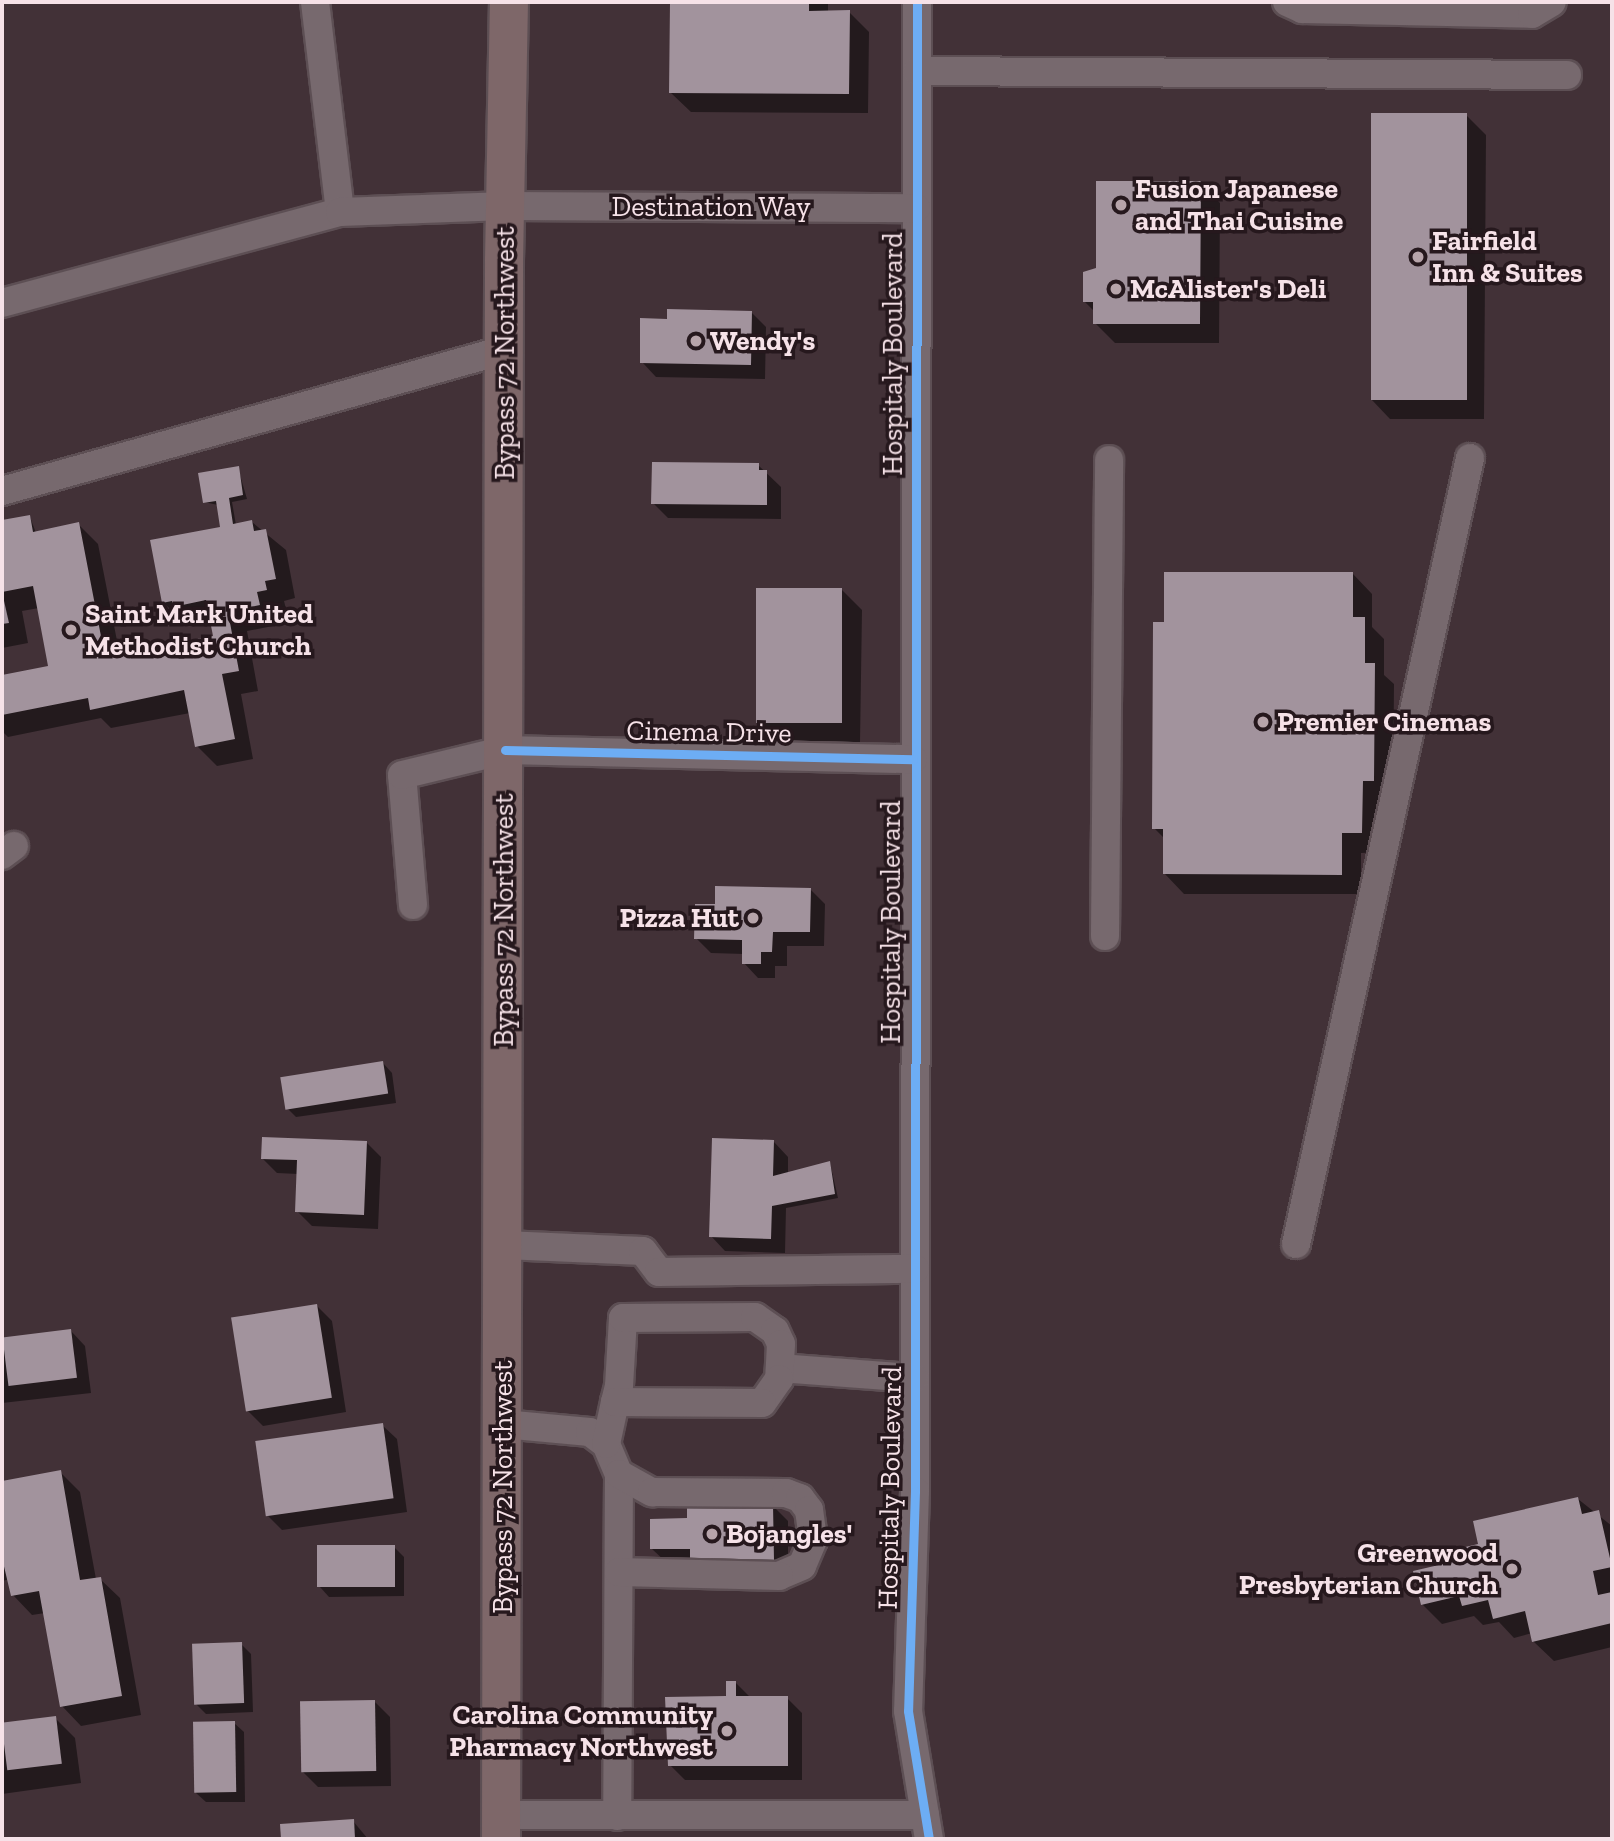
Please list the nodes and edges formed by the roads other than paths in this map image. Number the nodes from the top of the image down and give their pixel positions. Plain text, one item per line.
1 (315, 2) edge
2 (509, 2) edge
3 (917, 2) edge
4 (1287, 2) edge
5 (1552, 2) edge
6 (917, 71) junction
7 (1567, 75) dead end
8 (506, 206) junction
9 (916, 208) junction
10 (340, 212) junction
11 (2, 303) edge
12 (504, 351) junction
13 (1470, 458) dead end
14 (1109, 460) dead end
15 (2, 491) edge
16 (505, 750) junction
17 (913, 759) junction
18 (413, 905) dead end
19 (1105, 936) dead end
20 (1296, 1244) dead end
21 (504, 1245) junction
22 (915, 1269) junction
23 (780, 1368) junction
24 (914, 1378) junction
25 (615, 1402) junction
26 (503, 1424) junction
27 (606, 1444) junction
28 (618, 1474) junction
29 (619, 1572) junction
30 (617, 1816) junction
31 (501, 1827) edge
32 (927, 1827) edge

1 - 10 street
2 - 8 highway, Bypass 72 Northwest
3 - 6 street, Hospitaly Boulevard
4 - 5 street
6 - 7 street
6 - 9 street, Hospitaly Boulevard
8 - 9 street, Destination Way
8 - 10 street, Destination Way
8 - 12 highway, Bypass 72 Northwest
9 - 17 street, Hospitaly Boulevard
10 - 11 street, Destination Way
12 - 15 street
12 - 16 highway, Bypass 72 Northwest
13 - 20 street
14 - 19 street
16 - 17 street, Cinema Drive
16 - 18 street, Cinema Drive
16 - 21 highway, Bypass 72 Northwest
17 - 22 street, Hospitaly Boulevard
21 - 22 street
21 - 26 highway, Bypass 72 Northwest
22 - 24 street, Hospitaly Boulevard
23 - 24 street
23 - 25 street
23 - 25 street
24 - 32 street, Hospitaly Boulevard
25 - 27 street
26 - 27 street
26 - 31 highway, Bypass 72 Northwest
27 - 28 street
28 - 29 street
28 - 29 street
29 - 30 street
30 - 31 street
30 - 32 street

